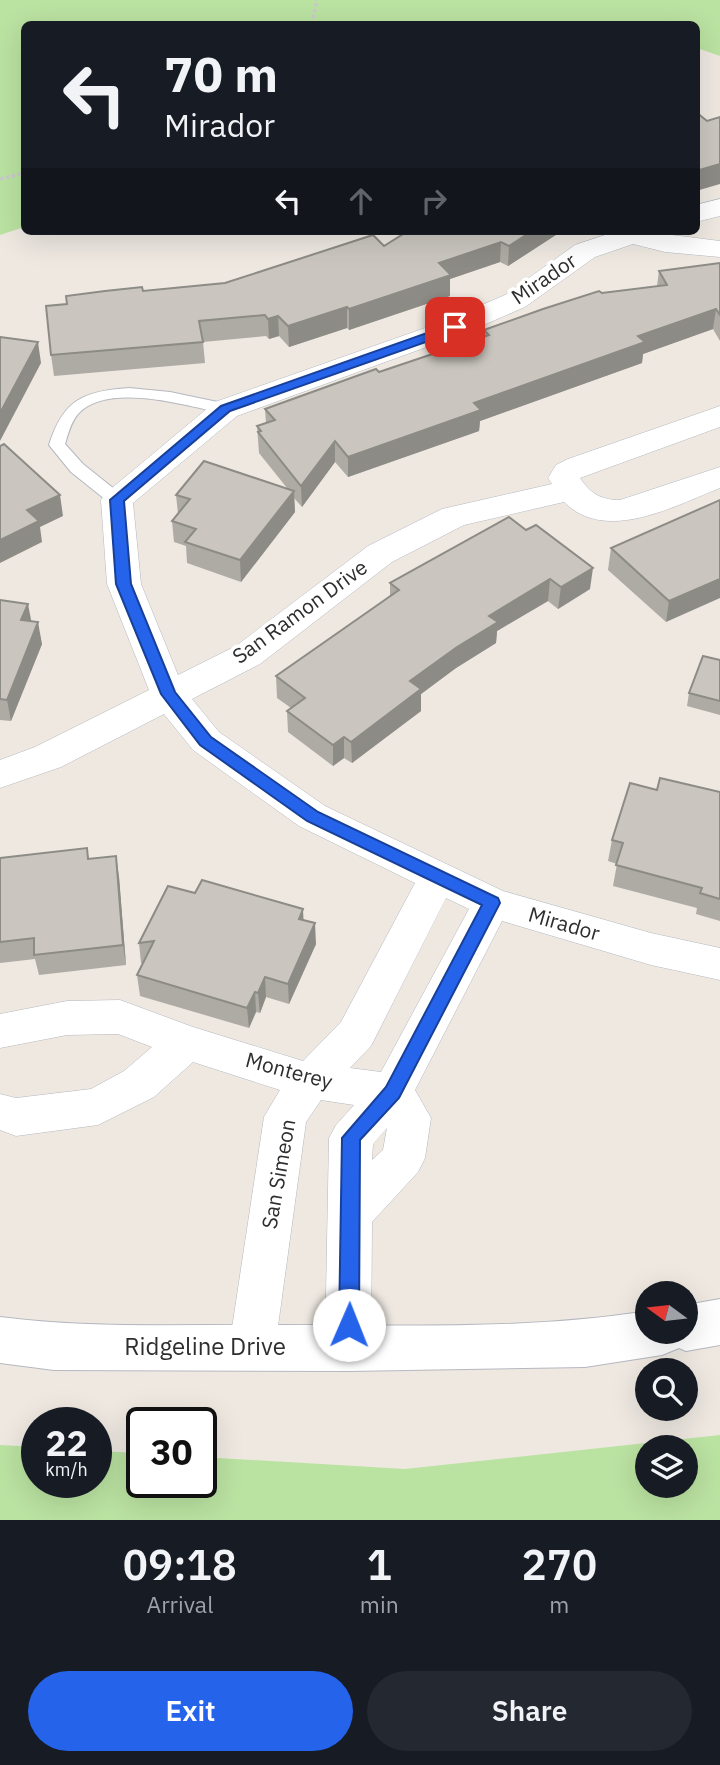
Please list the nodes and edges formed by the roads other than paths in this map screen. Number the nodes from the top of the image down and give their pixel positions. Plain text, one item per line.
1 (720, 207) edge
2 (700, 213) edge
3 (631, 235) edge
4 (642, 235) edge
5 (720, 249) edge
6 (226, 408) junction
7 (720, 416) edge
8 (720, 477) edge
9 (570, 490) junction
10 (117, 500) junction
11 (168, 694) junction
12 (0, 774) edge
13 (438, 877) junction
14 (492, 903) junction
15 (720, 964) edge
16 (0, 1031) edge
17 (187, 1043) junction
18 (311, 1081) junction
19 (392, 1092) junction
20 (0, 1112) edge
21 (720, 1322) edge
22 (698, 1326) edge
23 (635, 1336) edge
24 (0, 1340) edge
25 (252, 1348) junction
26 (348, 1348) junction

1 - 2 street
3 - 6 street, Mirador
4 - 5 street, Mirador
6 - 10 street, Mirador
6 - 10 lane
7 - 9 street
8 - 9 street
9 - 11 street, San Ramon Drive
10 - 11 street, Mirador
11 - 12 street, San Ramon Drive
11 - 13 street, Mirador
13 - 14 street, Mirador
13 - 18 street, San Simeon
14 - 15 street, Mirador
14 - 19 street
16 - 17 street, Monterey
17 - 18 street, Monterey
17 - 20 street
18 - 19 street, Monterey
18 - 25 street, San Simeon
19 - 26 street
21 - 22 street
23 - 26 street, Ridgeline Drive
24 - 25 street, Ridgeline Drive
25 - 26 street, Ridgeline Drive

